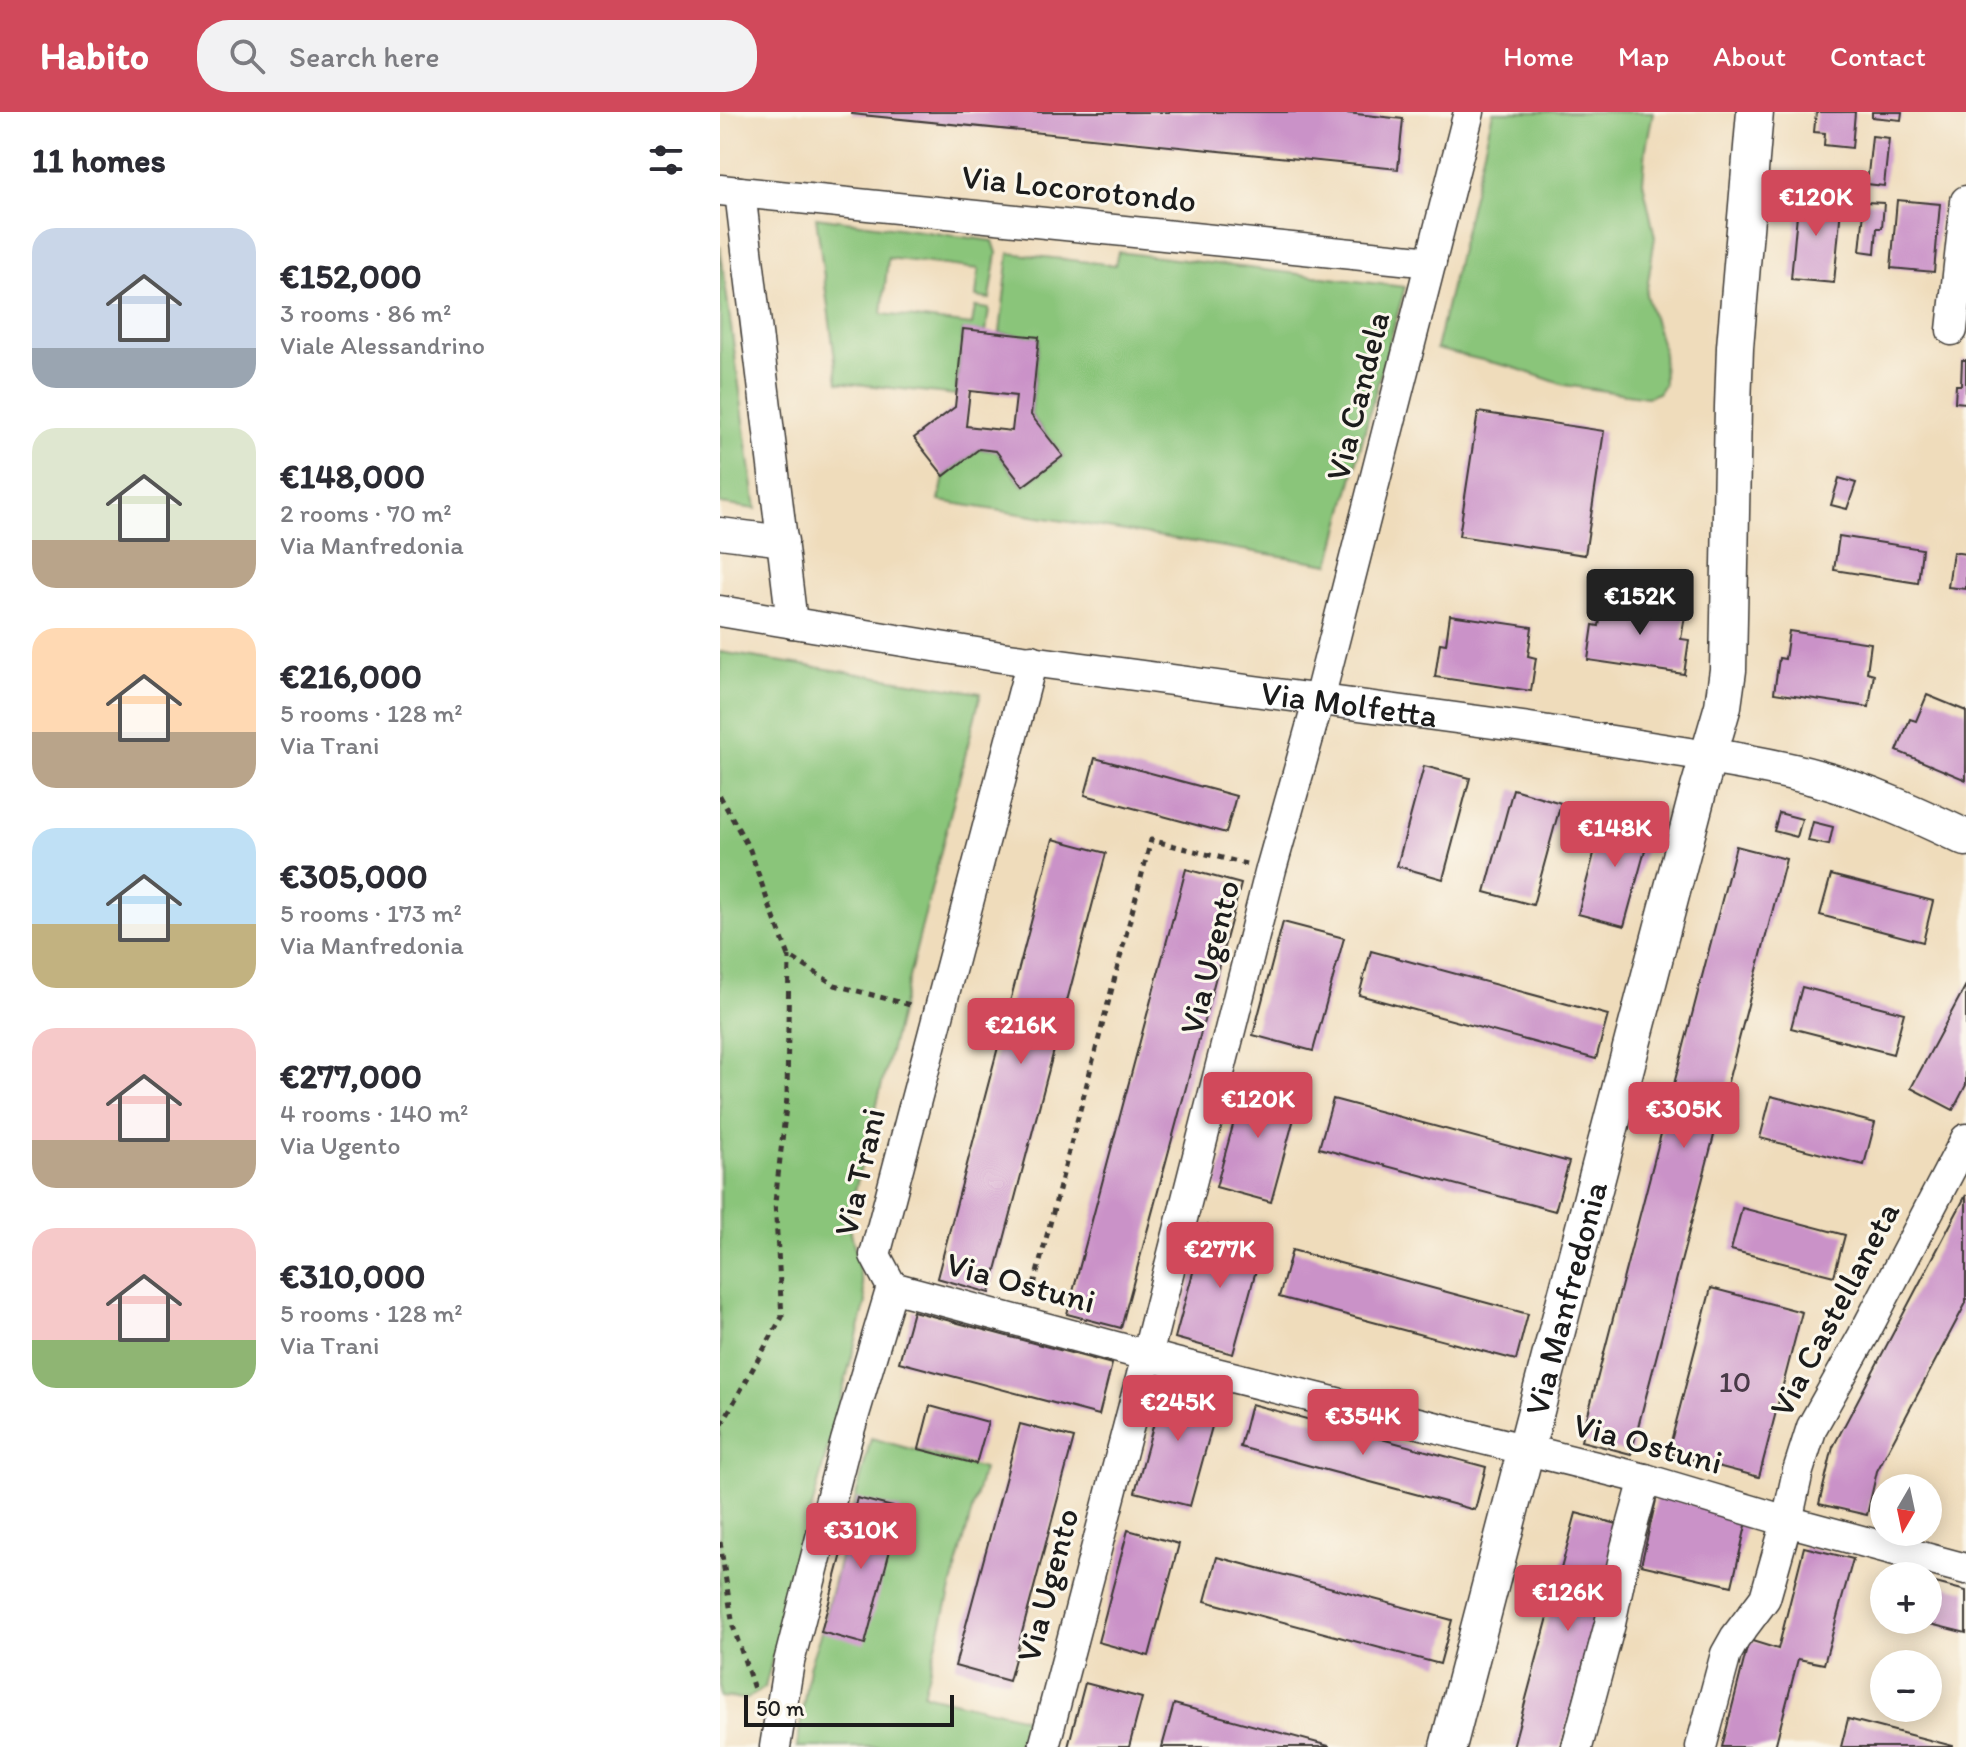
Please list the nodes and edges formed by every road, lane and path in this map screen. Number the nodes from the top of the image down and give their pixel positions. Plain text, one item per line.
1 (1469, 112) edge
2 (1755, 112) edge
3 (730, 191) edge
4 (1966, 201) edge
5 (1431, 262) junction
6 (1952, 330) dead end
7 (720, 533) edge
8 (783, 541) junction
9 (720, 611) edge
10 (792, 623) junction
11 (1032, 660) junction
12 (1319, 699) junction
13 (1708, 756) junction
14 (720, 796) edge
15 (1966, 838) edge
16 (1271, 869) junction
17 (789, 956) junction
18 (938, 1013) junction
19 (1966, 1139) edge
20 (892, 1287) junction
21 (1025, 1322) junction
22 (1147, 1356) junction
23 (720, 1436) edge
24 (1525, 1450) junction
25 (1645, 1479) junction
26 (1787, 1521) junction
27 (720, 1542) edge
28 (1966, 1569) edge
29 (759, 1702) dead end
30 (775, 1747) edge
31 (1044, 1747) edge
32 (1448, 1747) edge
33 (1577, 1747) edge
34 (1701, 1747) edge

1 - 5 street, Via Candela
2 - 13 street, Via Manfredonia
3 - 5 street, Via Locorotondo
3 - 8 street
4 - 6 street
5 - 12 street, Via Candela
7 - 8 street
8 - 10 street
9 - 10 street, Via Molfetta
10 - 11 street, Via Molfetta
11 - 12 street, Via Molfetta
11 - 18 street, Via Trani
12 - 13 street, Via Molfetta
12 - 16 street, Via Ugento
13 - 15 street, Via Molfetta
13 - 24 street, Via Manfredonia
14 - 17 path
16 - 21 path
16 - 22 street, Via Ugento
17 - 18 path
17 - 23 path
18 - 20 street, Via Trani
19 - 26 street, Via Castellaneta
20 - 21 street, Via Ostuni
20 - 30 street
21 - 22 street, Via Ostuni
22 - 24 street, Via Ostuni
22 - 31 street, Via Ugento
24 - 25 street, Via Ostuni
24 - 32 street, Via Manfredonia
25 - 26 street, Via Ostuni
25 - 33 street
26 - 28 street, Via Ostuni
26 - 34 street, Via Castellaneta
27 - 29 path

